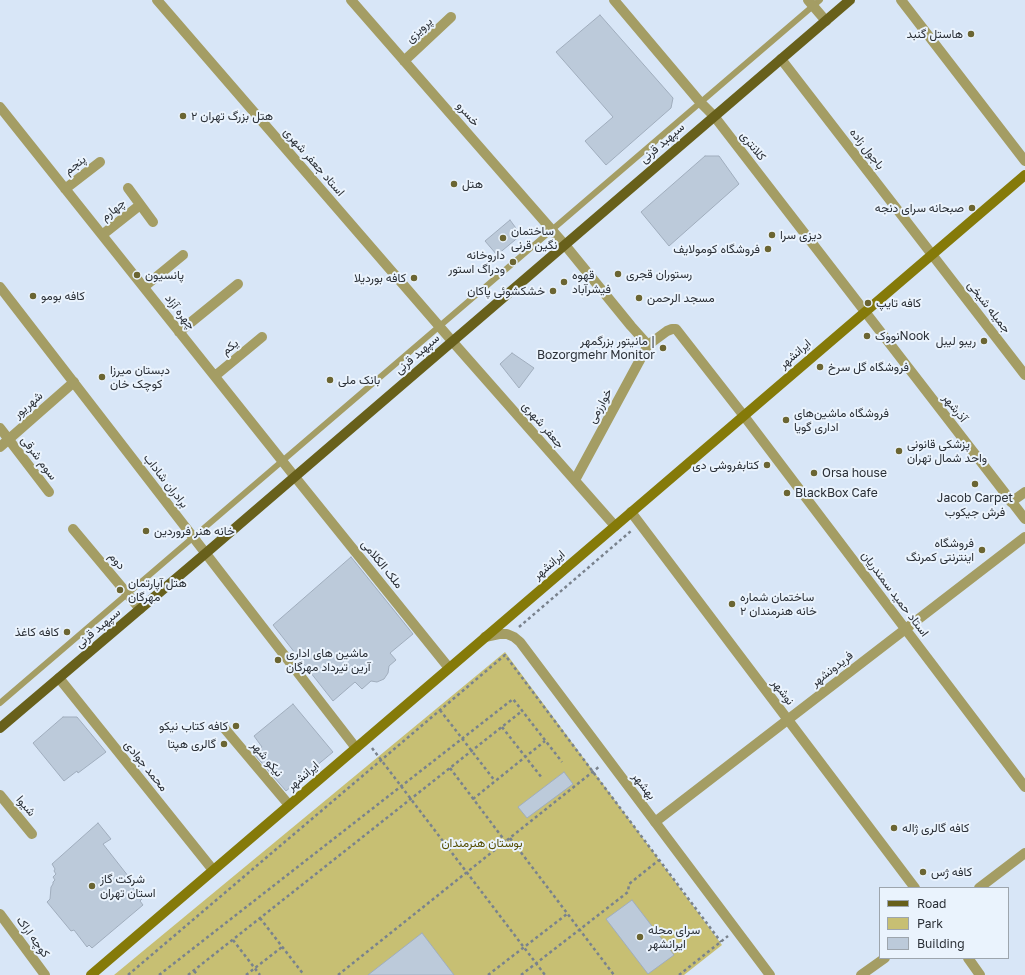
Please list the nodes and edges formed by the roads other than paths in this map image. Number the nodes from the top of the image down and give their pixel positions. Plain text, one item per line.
1 (157, 0) edge
2 (351, 0) edge
3 (614, 0) edge
4 (850, 0) edge
5 (901, 0) edge
6 (814, 2) edge
7 (451, 17) dead end
8 (826, 22) junction
9 (781, 59) junction
10 (404, 61) junction
11 (700, 102) junction
12 (0, 107) edge
13 (714, 116) junction
14 (1025, 161) edge
15 (100, 162) dead end
16 (1025, 175) edge
17 (128, 188) dead end
18 (65, 189) junction
19 (140, 205) junction
20 (153, 222) dead end
21 (552, 230) junction
22 (102, 235) junction
23 (565, 245) junction
24 (932, 254) junction
25 (183, 255) dead end
26 (238, 284) dead end
27 (0, 287) edge
28 (144, 287) junction
29 (864, 312) junction
30 (440, 326) junction
31 (180, 332) junction
32 (262, 337) dead end
33 (452, 341) junction
34 (648, 344) junction
35 (1025, 375) edge
36 (215, 376) junction
37 (74, 382) junction
38 (744, 416) junction
39 (0, 428) edge
40 (9, 439) junction
41 (0, 447) edge
42 (283, 461) junction
43 (295, 477) junction
44 (574, 480) junction
45 (49, 492) dead end
46 (1025, 492) edge
47 (1012, 502) junction
48 (631, 512) junction
49 (1025, 520) edge
50 (615, 526) junction
51 (73, 529) dead end
52 (193, 537) junction
53 (1025, 537) edge
54 (206, 554) junction
55 (127, 593) junction
56 (140, 609) junction
57 (905, 629) junction
58 (485, 637) junction
59 (449, 668) junction
60 (59, 678) junction
61 (0, 703) edge
62 (788, 719) junction
63 (0, 728) edge
64 (225, 729) dead end
65 (356, 748) junction
66 (1025, 787) edge
67 (0, 796) edge
68 (289, 805) junction
69 (655, 822) junction
70 (32, 834) dead end
71 (1025, 853) edge
72 (213, 870) junction
73 (914, 887) edge
74 (980, 887) edge
75 (0, 914) edge
76 (884, 959) edge
77 (969, 959) edge
78 (45, 975) edge
79 (91, 975) edge
80 (770, 975) edge
81 (862, 975) edge
82 (980, 975) edge

1 - 30 street, استاد جعفر شهری
2 - 10 street, خسرو
3 - 11 street, کلانتری
4 - 8 main road, سپهبد قرنی
5 - 14 street
6 - 8 street
6 - 11 lane
7 - 10 street, پرویزی
8 - 9 main road, سپهبد قرنی
9 - 13 main road, سپهبد قرنی
9 - 24 street, باجول زاده
10 - 21 street, خسرو
11 - 13 street, کلانتری
11 - 21 lane
12 - 18 street, چهره آزاد
13 - 23 main road, سپهبد قرنی
13 - 29 street, کلانتری
15 - 18 street, پنجم
16 - 24 main road, ایرانشهر
17 - 19 street
18 - 22 street, چهره آزاد
19 - 20 street
19 - 22 street, چهارم
21 - 23 street, خسرو
21 - 30 lane
22 - 28 street, چهره آزاد
23 - 33 main road, سپهبد قرنی
23 - 34 street, خسرو
24 - 29 main road, ایرانشهر
24 - 35 street, جمیله شیخی
25 - 28 street
26 - 31 street
27 - 37 street, برادران شاداب
28 - 31 street, چهره آزاد
29 - 38 main road, ایرانشهر
29 - 47 street, آذرشهر
30 - 33 street, استاد جعفر شهری
30 - 42 lane
31 - 36 street, چهره آزاد
32 - 36 street, یکم
33 - 43 main road, سپهبد قرنی
33 - 44 street, جعفر شهری
34 - 38 street, استاد حمید سمندریان
34 - 44 street, خوارزمی
36 - 42 street, چهره آزاد
37 - 40 street, شهریور
37 - 52 street, برادران شاداب
38 - 48 main road, ایرانشهر
38 - 57 street, استاد حمید سمندریان
39 - 40 street, سوم شرقی
40 - 41 street, شهریور
40 - 45 street, سوم شرقی
42 - 43 street, چهره آزاد
42 - 52 lane
43 - 54 main road, سپهبد قرنی
43 - 59 street, ملک الکلامی
44 - 50 street, جعفر شهری
46 - 47 street
47 - 49 street, آذرشهر
48 - 50 main road, ایرانشهر
48 - 62 street, نوشهر
50 - 58 main road, ایرانشهر
51 - 55 street, دوم
52 - 54 street, برادران شاداب
52 - 55 lane
53 - 57 street, فریدونشهر
54 - 56 main road, سپهبد قرنی
54 - 65 street, برادران شاداب
55 - 56 street, دوم
55 - 61 lane
56 - 60 main road, سپهبد قرنی
57 - 62 street, فریدونشهر
57 - 66 street, استاد حمید سمندریان
58 - 59 main road, ایرانشهر
58 - 69 street, بهشهر
59 - 65 main road, ایرانشهر
60 - 63 main road, سپهبد قرنی
60 - 72 street, محمد جوادی
62 - 69 street, فریدونشهر
62 - 73 street, نوشهر
64 - 68 street, نیکو شهر
65 - 68 main road, ایرانشهر
67 - 70 street, شیوا
68 - 72 main road, ایرانشهر
69 - 80 street, بهشهر
71 - 74 street
72 - 79 main road, ایرانشهر
75 - 78 street, کوچه اراک
76 - 81 street
77 - 82 street

